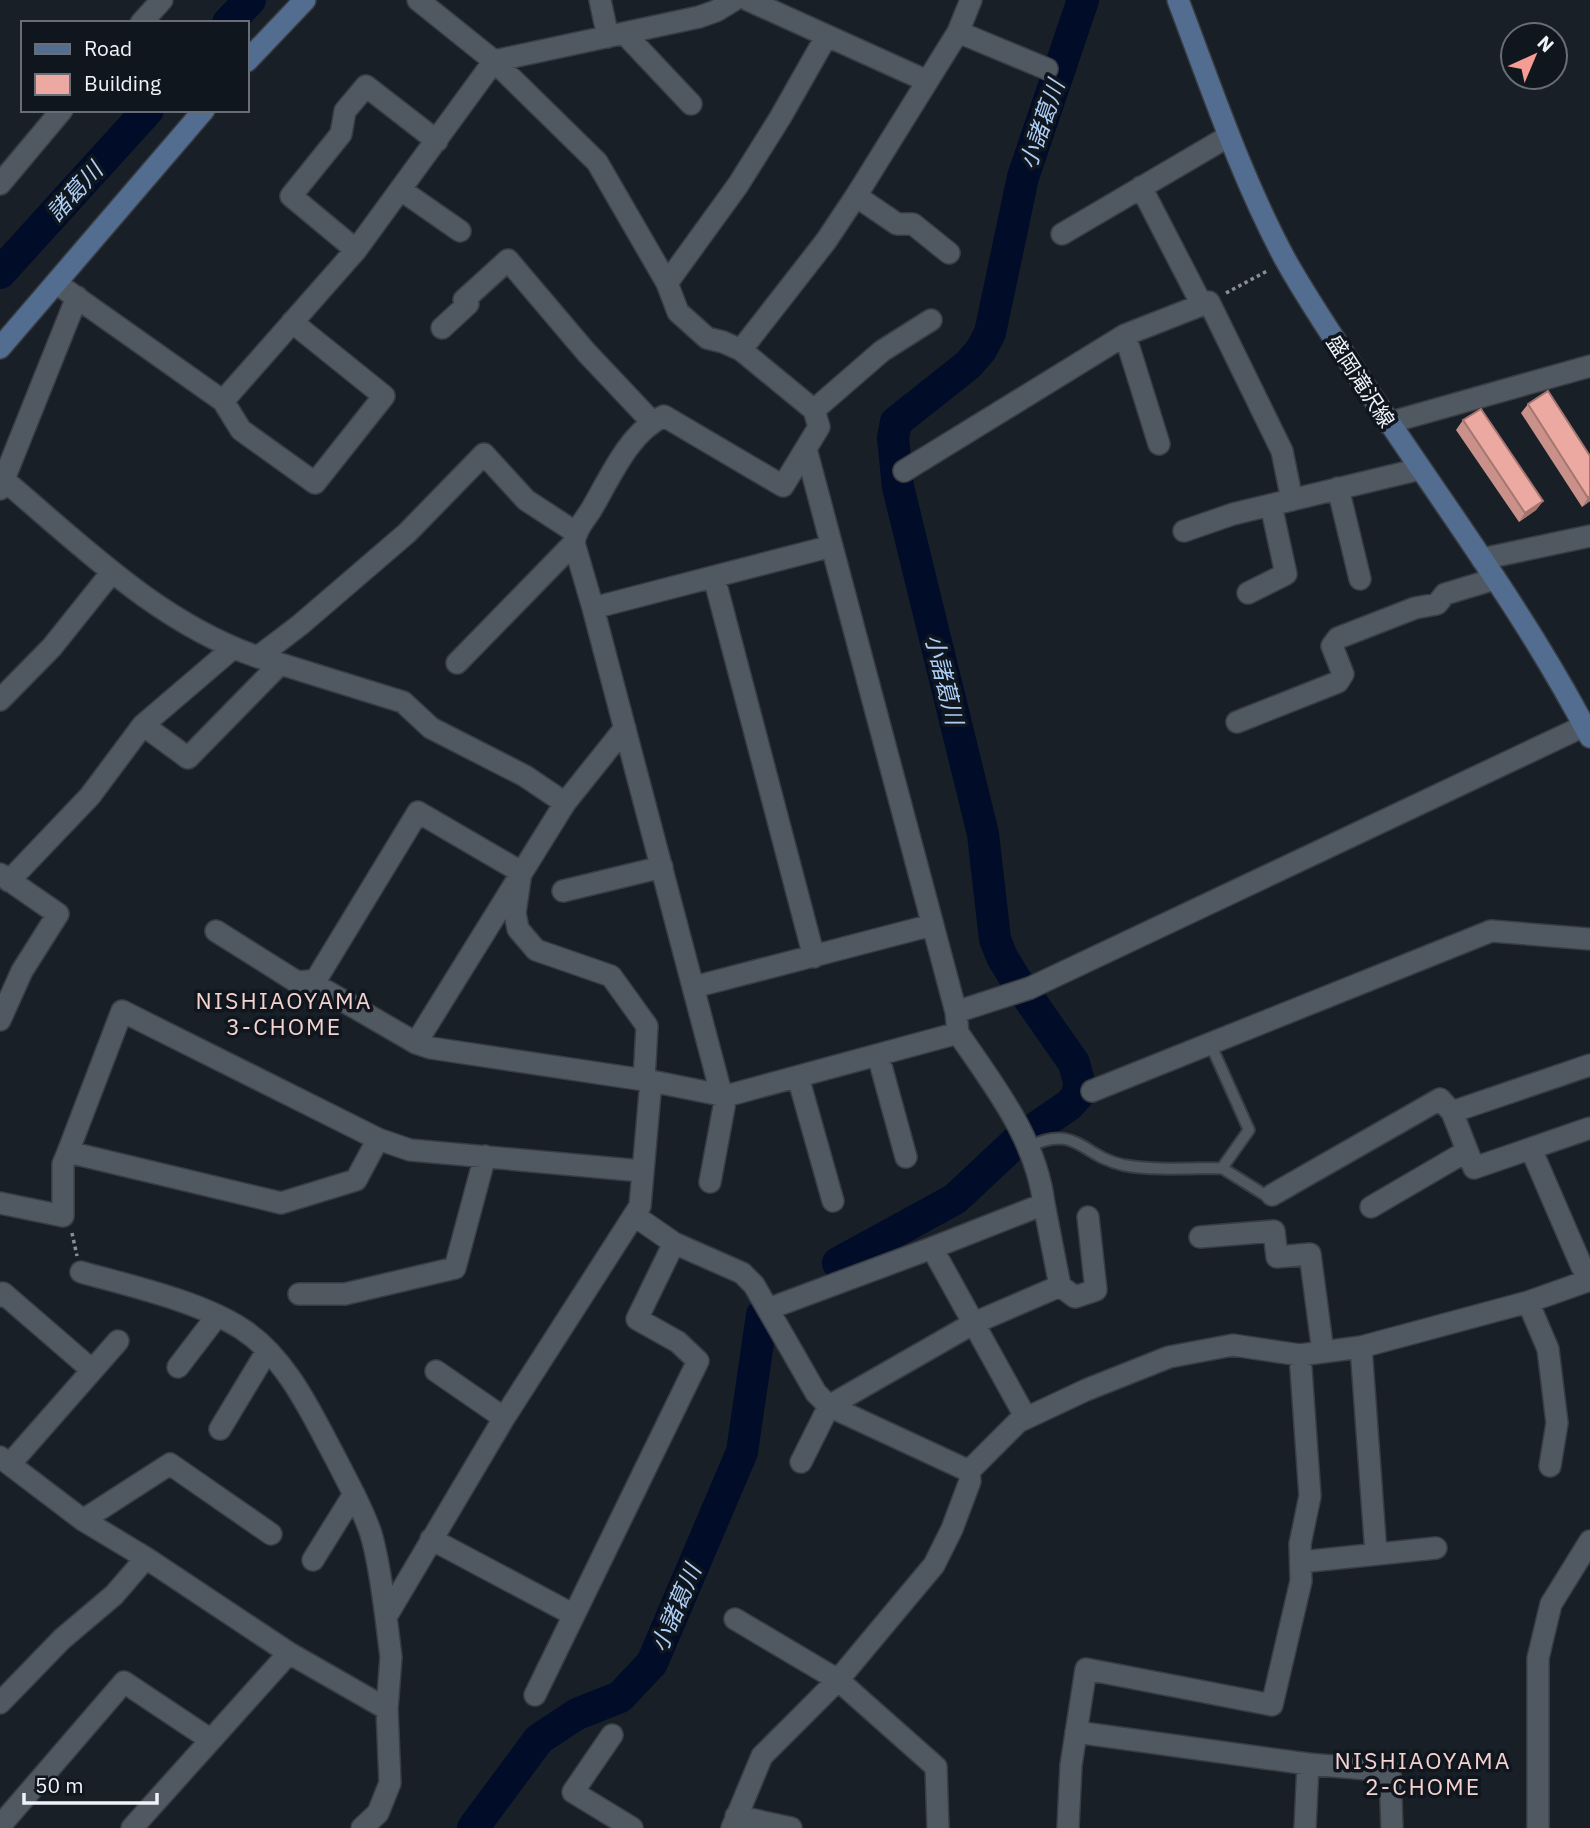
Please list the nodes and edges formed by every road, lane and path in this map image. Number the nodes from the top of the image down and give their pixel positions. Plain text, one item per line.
1 (162, 0) edge
2 (305, 0) edge
3 (418, 0) edge
4 (600, 0) edge
5 (748, 0) edge
6 (971, 0) edge
7 (1178, 0) edge
8 (720, 4) edge
9 (143, 21) edge
10 (958, 32) junction
11 (616, 35) junction
12 (826, 37) junction
13 (248, 60) edge
14 (494, 61) junction
15 (1047, 69) dead end
16 (927, 82) junction
17 (691, 104) dead end
18 (60, 112) edge
19 (202, 112) edge
20 (1229, 136) junction
21 (437, 141) junction
22 (0, 184) edge
23 (1142, 187) junction
24 (401, 190) junction
25 (856, 196) junction
26 (460, 231) dead end
27 (1062, 234) dead end
28 (356, 250) junction
29 (948, 253) dead end
30 (1286, 261) junction
31 (57, 283) junction
32 (667, 283) junction
33 (77, 297) junction
34 (1205, 303) junction
35 (931, 320) dead end
36 (292, 322) junction
37 (442, 328) dead end
38 (1125, 335) junction
39 (0, 348) edge
40 (741, 350) junction
41 (1590, 366) edge
42 (223, 401) junction
43 (814, 410) junction
44 (652, 422) junction
45 (1388, 423) junction
46 (1159, 444) dead end
47 (806, 449) junction
48 (1420, 469) junction
49 (904, 471) dead end
50 (2, 485) edge
51 (1338, 488) junction
52 (1282, 502) junction
53 (1184, 531) dead end
54 (1590, 536) edge
55 (574, 537) junction
56 (832, 546) junction
57 (1482, 559) junction
58 (112, 572) junction
59 (713, 577) junction
60 (1360, 579) dead end
61 (1495, 579) junction
62 (1248, 593) dead end
63 (593, 608) junction
64 (233, 648) junction
65 (258, 657) junction
66 (457, 663) dead end
67 (279, 665) junction
68 (0, 700) edge
69 (1237, 723) dead end
70 (143, 725) junction
71 (625, 728) junction
72 (1587, 732) edge
73 (565, 803) junction
74 (662, 867) junction
75 (521, 872) junction
76 (4, 877) edge
77 (563, 891) dead end
78 (932, 925) junction
79 (216, 931) dead end
80 (1590, 939) edge
81 (814, 957) junction
82 (314, 983) junction
83 (694, 987) junction
84 (0, 1020) edge
85 (957, 1023) junction
86 (416, 1043) junction
87 (1210, 1043) junction
88 (878, 1055) junction
89 (1590, 1065) edge
90 (798, 1077) junction
91 (648, 1080) junction
92 (1092, 1091) dead end
93 (723, 1095) junction
94 (1452, 1112) junction
95 (1590, 1128) edge
96 (378, 1139) junction
97 (1025, 1142) junction
98 (1531, 1149) junction
99 (1467, 1151) junction
100 (68, 1152) junction
101 (485, 1156) junction
102 (906, 1157) dead end
103 (1222, 1168) junction
104 (642, 1171) junction
105 (710, 1182) dead end
106 (1272, 1195) joint
107 (833, 1201) dead end
108 (0, 1203) edge
109 (1044, 1204) junction
110 (1371, 1207) dead end
111 (63, 1216) junction
112 (635, 1216) junction
113 (1088, 1217) dead end
114 (1200, 1237) dead end
115 (674, 1243) junction
116 (932, 1248) junction
117 (81, 1272) joint
118 (1586, 1273) edge
119 (1060, 1286) junction
120 (299, 1294) dead end
121 (0, 1296) edge
122 (1528, 1302) junction
123 (768, 1309) junction
124 (217, 1316) junction
125 (974, 1323) junction
126 (118, 1341) dead end
127 (1361, 1347) junction
128 (267, 1351) junction
129 (1323, 1352) junction
130 (1300, 1355) junction
131 (178, 1367) dead end
132 (92, 1370) junction
133 (436, 1371) dead end
134 (829, 1406) junction
135 (504, 1418) junction
136 (1026, 1418) junction
137 (220, 1429) dead end
138 (5, 1460) edge
139 (801, 1462) dead end
140 (1550, 1466) dead end
141 (969, 1471) junction
142 (354, 1494) junction
143 (83, 1520) junction
144 (271, 1534) dead end
145 (430, 1539) junction
146 (1590, 1541) edge
147 (1436, 1548) dead end
148 (1376, 1554) junction
149 (146, 1558) junction
150 (313, 1560) dead end
151 (1301, 1562) junction
152 (574, 1615) junction
153 (386, 1617) junction
154 (735, 1619) dead end
155 (289, 1653) junction
156 (838, 1680) junction
157 (534, 1695) dead end
158 (0, 1703) edge
159 (387, 1709) junction
160 (1076, 1732) junction
161 (612, 1735) dead end
162 (211, 1740) junction
163 (1308, 1764) junction
164 (734, 1822) edge
165 (0, 1826) edge
166 (132, 1828) edge
167 (362, 1828) edge
168 (632, 1828) edge
169 (791, 1828) edge
170 (938, 1828) edge
171 (1068, 1828) edge
172 (1305, 1828) edge
173 (1392, 1828) edge
174 (1538, 1828) edge

1 - 9 street
2 - 13 main road
3 - 14 street
4 - 11 street
5 - 12 street
6 - 10 street
7 - 20 main road, 盛岡滝沢線
8 - 11 street
10 - 15 street
10 - 16 street
11 - 14 street
11 - 17 street
12 - 16 street
12 - 32 street
14 - 21 street
14 - 32 street
16 - 25 street
18 - 22 street
19 - 31 main road
20 - 23 street
20 - 30 main road, 盛岡滝沢線
21 - 24 street
21 - 28 street
23 - 27 street
23 - 34 street
24 - 26 street
24 - 28 street
25 - 29 street
25 - 40 street
28 - 36 street
30 - 34 path
30 - 45 main road, 盛岡滝沢線
31 - 33 street
31 - 39 main road
32 - 40 street
33 - 42 street
33 - 50 street
34 - 38 street
34 - 52 street
35 - 43 street
36 - 42 street
36 - 42 street
37 - 44 street
38 - 46 street
38 - 49 street
40 - 43 street
41 - 45 street
43 - 47 street
44 - 47 street
44 - 55 street
45 - 48 main road, 盛岡滝沢線
47 - 56 street
48 - 51 street
48 - 57 main road, 盛岡滝沢線
50 - 58 street
51 - 52 street
51 - 60 street
52 - 53 street
52 - 62 street
54 - 57 street
55 - 63 street
55 - 65 street
55 - 66 street
56 - 59 street
56 - 78 street
57 - 61 main road, 盛岡滝沢線
58 - 64 street
58 - 68 street
59 - 63 street
59 - 81 street
61 - 69 street
61 - 72 main road, 盛岡滝沢線
63 - 71 street
64 - 65 street
64 - 70 street
65 - 67 street
67 - 70 street
67 - 73 street
70 - 76 street
71 - 73 street
71 - 74 street
72 - 85 street
73 - 75 street
74 - 77 street
74 - 83 street
75 - 82 street
75 - 86 street
75 - 91 street
76 - 84 street
78 - 81 street
78 - 85 street
79 - 82 street
80 - 87 street
81 - 83 street
82 - 86 street
83 - 93 street
85 - 88 street
85 - 97 street
86 - 91 street
87 - 92 street
87 - 103 lane
88 - 90 street
88 - 102 street
89 - 94 street
90 - 93 street
90 - 107 street
91 - 93 street
91 - 104 street
93 - 105 street
94 - 99 street
94 - 106 street
95 - 98 street
96 - 100 street
96 - 100 street
96 - 101 street
97 - 103 lane
97 - 109 street
98 - 99 street
98 - 118 street
99 - 110 street
100 - 111 street
101 - 104 street
101 - 120 street
103 - 106 lane
104 - 112 street
108 - 111 street
109 - 116 street
109 - 119 street
111 - 117 path
112 - 115 street
112 - 135 street
113 - 119 street
114 - 129 street
115 - 123 street
115 - 152 street
116 - 123 street
116 - 125 street
117 - 124 street
118 - 122 street
119 - 125 street
121 - 132 street
122 - 127 street
122 - 140 street
123 - 134 street
124 - 128 street
124 - 131 street
125 - 134 street
125 - 136 street
126 - 132 street
127 - 129 street
127 - 148 street
128 - 137 street
128 - 142 street
129 - 130 street
130 - 136 street
130 - 151 street
132 - 138 street
133 - 135 street
134 - 139 street
134 - 141 street
135 - 145 street
136 - 141 street
138 - 143 street
141 - 156 street
142 - 150 street
142 - 153 street
143 - 144 street
143 - 149 street
145 - 152 street
145 - 153 street
146 - 174 street
147 - 148 street
148 - 151 street
149 - 155 street
149 - 158 street
151 - 160 street
152 - 157 street
153 - 159 street
154 - 156 street
155 - 159 street
155 - 162 street
156 - 164 street
156 - 170 street
159 - 167 street
160 - 163 street
160 - 171 street
161 - 168 street
162 - 165 street
162 - 166 street
163 - 172 street
163 - 173 street
164 - 169 street

